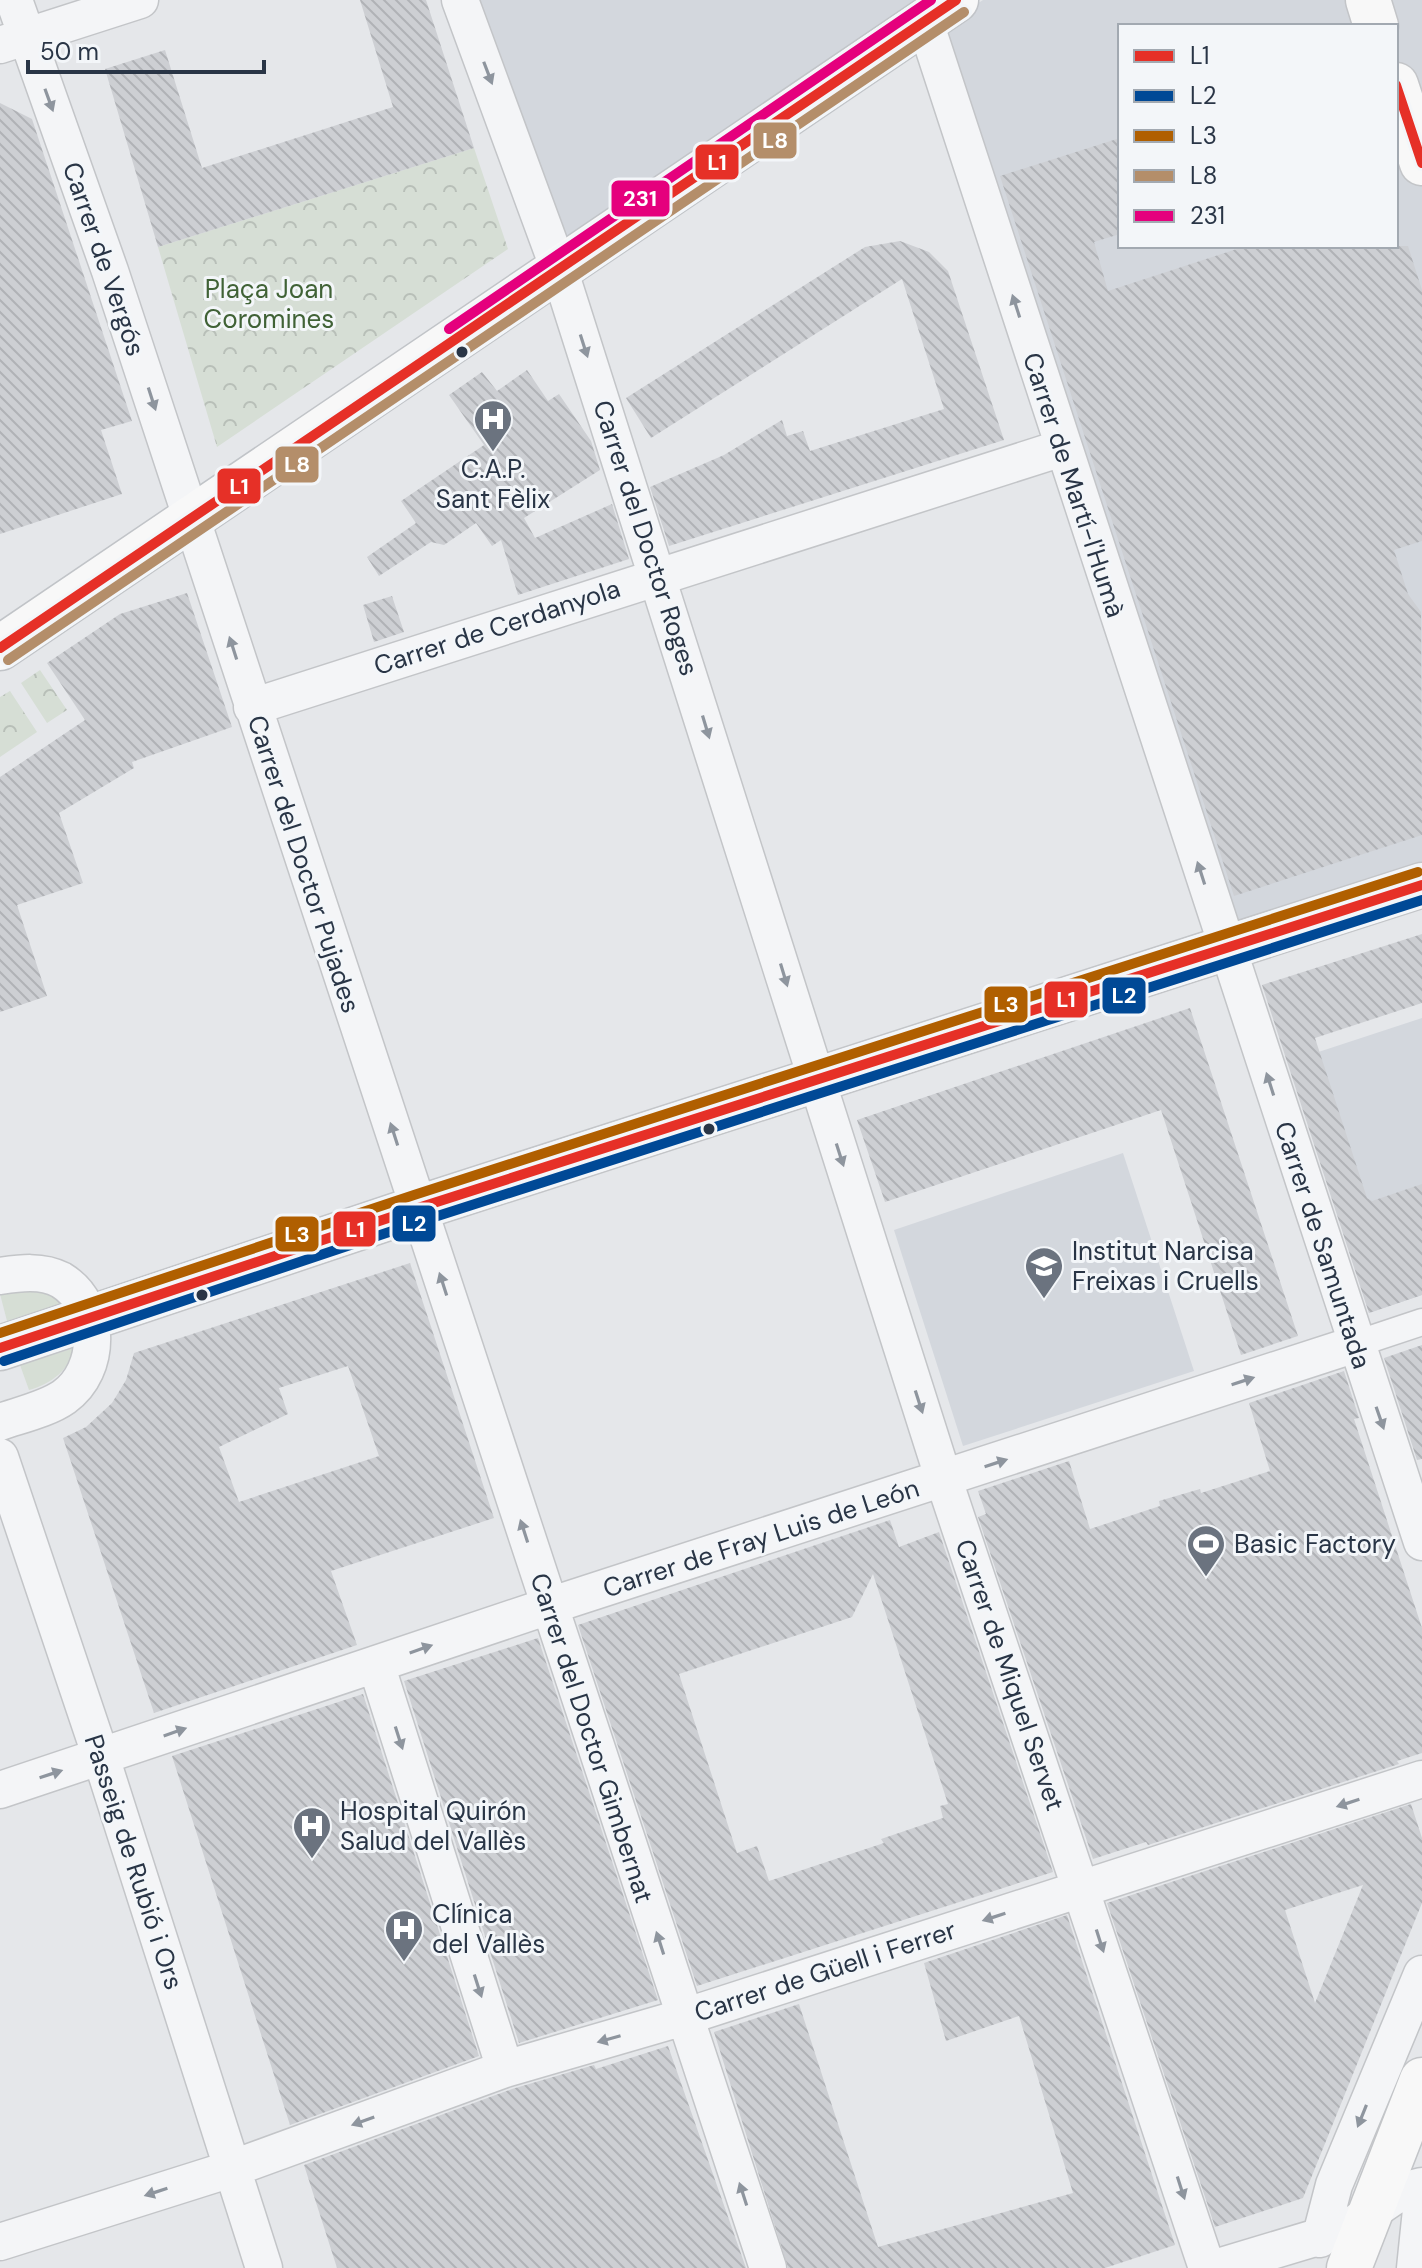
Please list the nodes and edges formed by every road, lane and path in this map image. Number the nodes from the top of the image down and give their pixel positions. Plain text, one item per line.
1 (14, 0) edge
2 (140, 0) edge
3 (460, 0) edge
4 (1368, 0) edge
5 (940, 11) edge
6 (1375, 24) edge
7 (13, 41) edge
8 (1398, 91) edge
9 (1422, 163) edge
10 (560, 272) junction
11 (1062, 448) junction
12 (191, 520) junction
13 (659, 575) junction
14 (0, 648) edge
15 (252, 707) junction
16 (1422, 885) edge
17 (1225, 947) junction
18 (816, 1080) junction
19 (418, 1208) junction
20 (0, 1276) edge
21 (90, 1318) junction
22 (1422, 1322) edge
23 (1356, 1344) junction
24 (0, 1348) edge
25 (0, 1422) edge
26 (0, 1457) edge
27 (944, 1480) junction
28 (1422, 1542) edge
29 (549, 1606) junction
30 (376, 1664) junction
31 (101, 1757) junction
32 (1422, 1779) edge
33 (0, 1790) edge
34 (1083, 1888) junction
35 (1422, 1974) edge
36 (684, 2017) junction
37 (1407, 2038) edge
38 (505, 2069) junction
39 (1422, 2080) edge
40 (231, 2169) junction
41 (1422, 2186) edge
42 (1422, 2200) edge
43 (1372, 2214) junction
44 (0, 2242) edge
45 (1334, 2258) edge
46 (264, 2268) edge
47 (768, 2268) edge
48 (1207, 2268) edge
49 (1215, 2268) edge
50 (1415, 2268) edge

1 - 7 street, Carrer de Vergós
2 - 7 street
3 -> 10 street, Carrer del Doctor Roges
4 - 6 main road
5 - 10 main road
11 -> 5 street, Carrer de Martí-l'Humà
7 -> 12 street, Carrer de Vergós
8 - 9 main road
10 - 12 main road
10 -> 13 street, Carrer del Doctor Roges
11 - 13 street, Carrer de Cerdanyola
17 -> 11 street, Carrer de Martí-l'Humà
12 - 14 main road
15 -> 12 street, Carrer del Doctor Pujades
13 - 15 street, Carrer de Cerdanyola
13 -> 18 street, Carrer del Doctor Roges
19 -> 15 street, Carrer del Doctor Pujades
16 - 17 street
17 - 18 street
23 -> 17 street, Carrer de Samuntada
18 - 19 street
18 -> 27 street, Carrer de Miquel Servet
19 - 21 street
29 -> 19 street, Carrer del Doctor Gimbernat
20 - 21 street
21 - 24 street
21 - 25 street
22 - 23 street, Carrer de Fray Luis de León
27 -> 23 street, Carrer de Fray Luis de León
23 -> 28 street, Carrer de Samuntada
26 - 31 street, Passeig de Rubió i Ors
27 - 29 street, Carrer de Fray Luis de León
27 - 34 street, Carrer de Miquel Servet
30 -> 29 street, Carrer de Fray Luis de León
36 -> 29 street, Carrer del Doctor Gimbernat
31 -> 30 street, Carrer de Fray Luis de León
30 -> 38 street
33 -> 31 street, Carrer de Fray Luis de León
31 - 40 street, Passeig de Rubió i Ors
32 -> 34 street, Carrer de Güell i Ferrer
34 -> 36 street, Carrer de Güell i Ferrer
34 -> 48 street, Carrer de Miquel Servet
35 - 37 street
36 -> 38 street, Carrer de Güell i Ferrer
47 -> 36 street, Carrer del Doctor Gimbernat
37 -> 45 street
38 -> 40 street, Carrer de Güell i Ferrer
39 - 43 main road
40 -> 44 street, Carrer de Güell i Ferrer
40 - 46 street, Passeig de Rubió i Ors
41 - 43 street
42 - 50 street
43 - 45 main road
45 - 49 street

